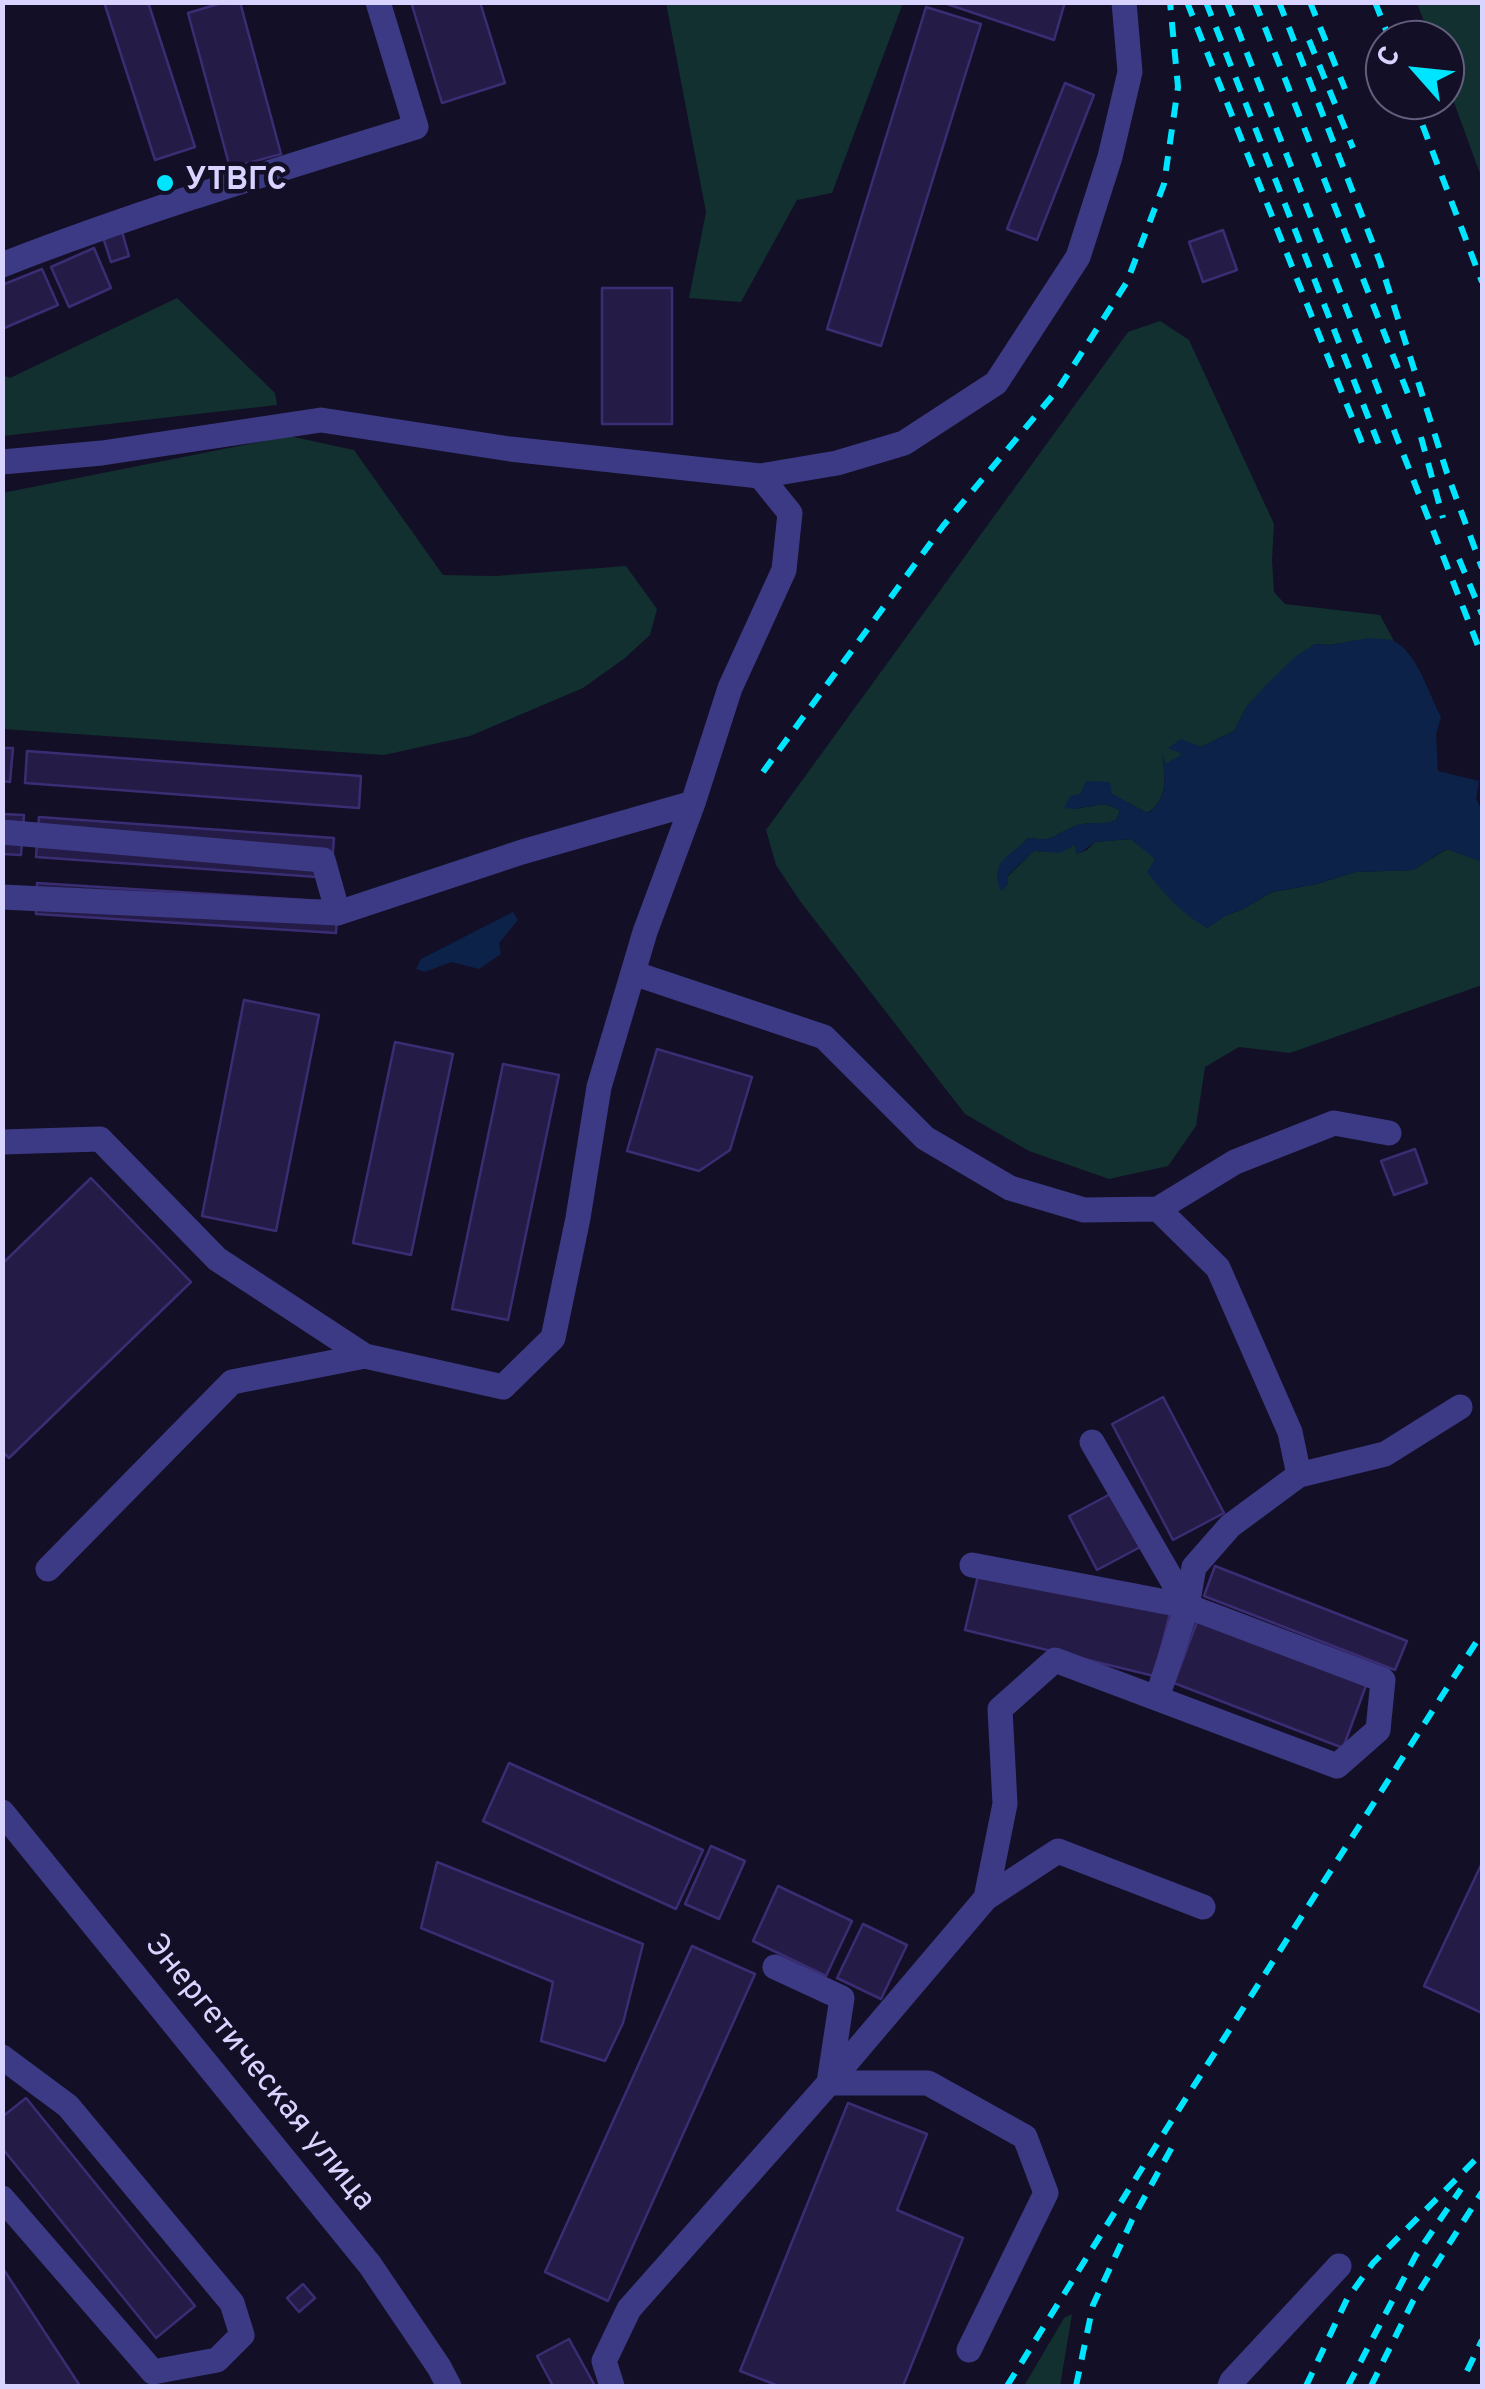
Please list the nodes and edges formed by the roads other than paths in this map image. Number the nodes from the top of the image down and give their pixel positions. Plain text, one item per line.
1 (378, 2) edge
2 (1124, 2) edge
3 (2, 265) edge
4 (2, 462) edge
5 (760, 476) junction
6 (694, 803) junction
7 (2, 832) edge
8 (2, 897) edge
9 (338, 912) junction
10 (633, 973) junction
11 (1389, 1133) dead end
12 (2, 1142) edge
13 (1158, 1210) junction
14 (365, 1356) junction
15 (1460, 1407) dead end
16 (1092, 1442) dead end
17 (1299, 1475) junction
18 (972, 1564) dead end
19 (48, 1568) dead end
20 (1186, 1606) junction
21 (1157, 1698) junction
22 (2, 1812) edge
23 (986, 1898) junction
24 (1202, 1907) dead end
25 (775, 1967) dead end
26 (2, 2057) edge
27 (829, 2083) junction
28 (2, 2198) edge
29 (1339, 2266) dead end
30 (969, 2350) dead end
31 (449, 2386) edge
32 (612, 2386) edge
33 (1230, 2386) edge

1 - 3 street
2 - 5 street
4 - 5 street
5 - 6 street
6 - 9 street
6 - 10 street
7 - 9 street
8 - 9 street
10 - 13 street
10 - 14 street
11 - 13 street
12 - 14 street
13 - 17 street
14 - 19 street
15 - 17 street
16 - 20 street
17 - 20 street
18 - 20 street
20 - 21 street
20 - 21 street
21 - 23 street
22 - 31 street, Энергетическая улица
23 - 24 street
23 - 27 street
25 - 27 street
26 - 28 street
27 - 30 street
27 - 32 street
29 - 33 street

